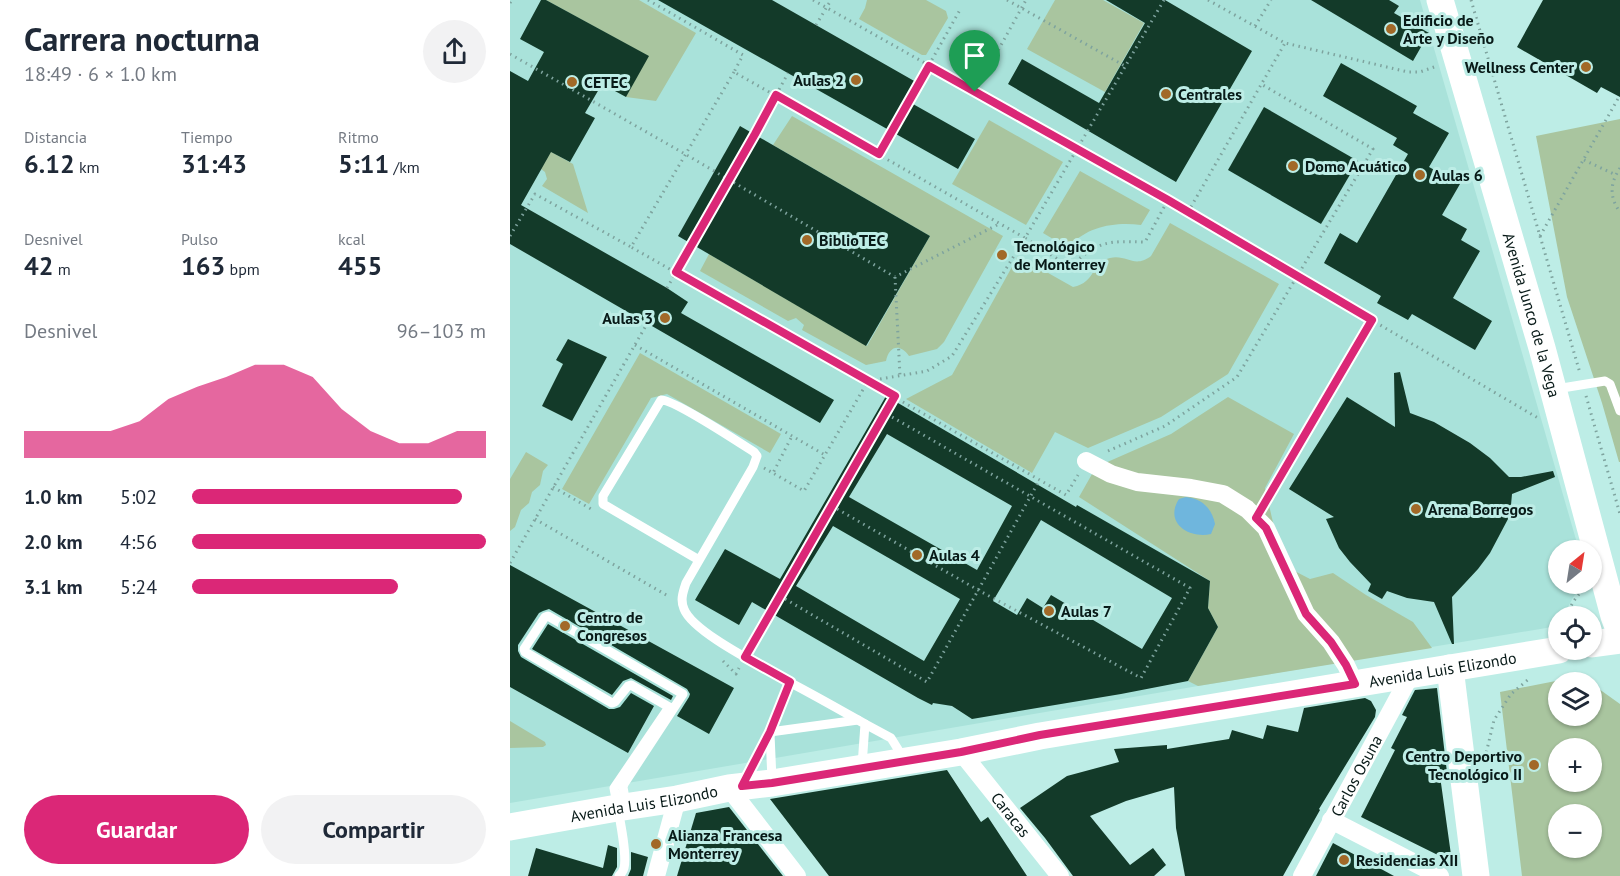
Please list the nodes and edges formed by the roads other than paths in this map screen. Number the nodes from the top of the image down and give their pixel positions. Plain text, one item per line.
1 (1440, 0) edge
2 (1452, 0) edge
3 (1567, 386) junction
4 (1620, 411) edge
5 (1086, 461) road end
6 (699, 560) junction
7 (1620, 588) edge
8 (1620, 632) edge
9 (1620, 640) edge
10 (1602, 643) edge
11 (1548, 652) edge
12 (1450, 668) junction
13 (1412, 674) junction
14 (790, 682) junction
15 (1355, 684) junction
16 (861, 722) junction
17 (770, 732) junction
18 (961, 752) junction
19 (905, 760) junction
20 (862, 767) junction
21 (772, 783) junction
22 (735, 787) junction
23 (677, 799) junction
24 (622, 807) junction
25 (1332, 820) junction
26 (510, 827) edge
27 (619, 876) edge
28 (656, 876) edge
29 (796, 876) edge
30 (1060, 876) edge
31 (1302, 876) edge
32 (1440, 876) edge
33 (1476, 876) edge

1 - 3 street, Avenida Junco de la Vega
2 - 3 street, Avenida Junco de la Vega
3 - 4 lane
3 - 7 street, Avenida Junco de la Vega
3 - 8 street, Avenida Junco de la Vega
5 - 15 street
6 - 6 lane
6 - 14 lane
9 - 10 street
11 - 12 street, Avenida Luis Elizondo
12 - 13 street, Avenida Luis Elizondo
12 - 33 street
13 - 15 street, Avenida Luis Elizondo
13 - 25 street, Carlos Osuna
14 - 16 lane
14 - 17 lane
15 - 18 street, Avenida Luis Elizondo
16 - 17 lane
16 - 19 lane
16 - 20 lane
17 - 21 lane
17 - 22 lane
18 - 19 street, Avenida Luis Elizondo
18 - 30 street, Caracas
19 - 20 street, Avenida Luis Elizondo
20 - 21 street, Avenida Luis Elizondo
21 - 22 street, Avenida Luis Elizondo
22 - 23 street, Avenida Luis Elizondo
22 - 29 street
23 - 24 street, Avenida Luis Elizondo
23 - 28 street
24 - 24 lane
24 - 26 street, Avenida Luis Elizondo
24 - 27 lane
25 - 31 street, Carlos Osuna
25 - 32 street

